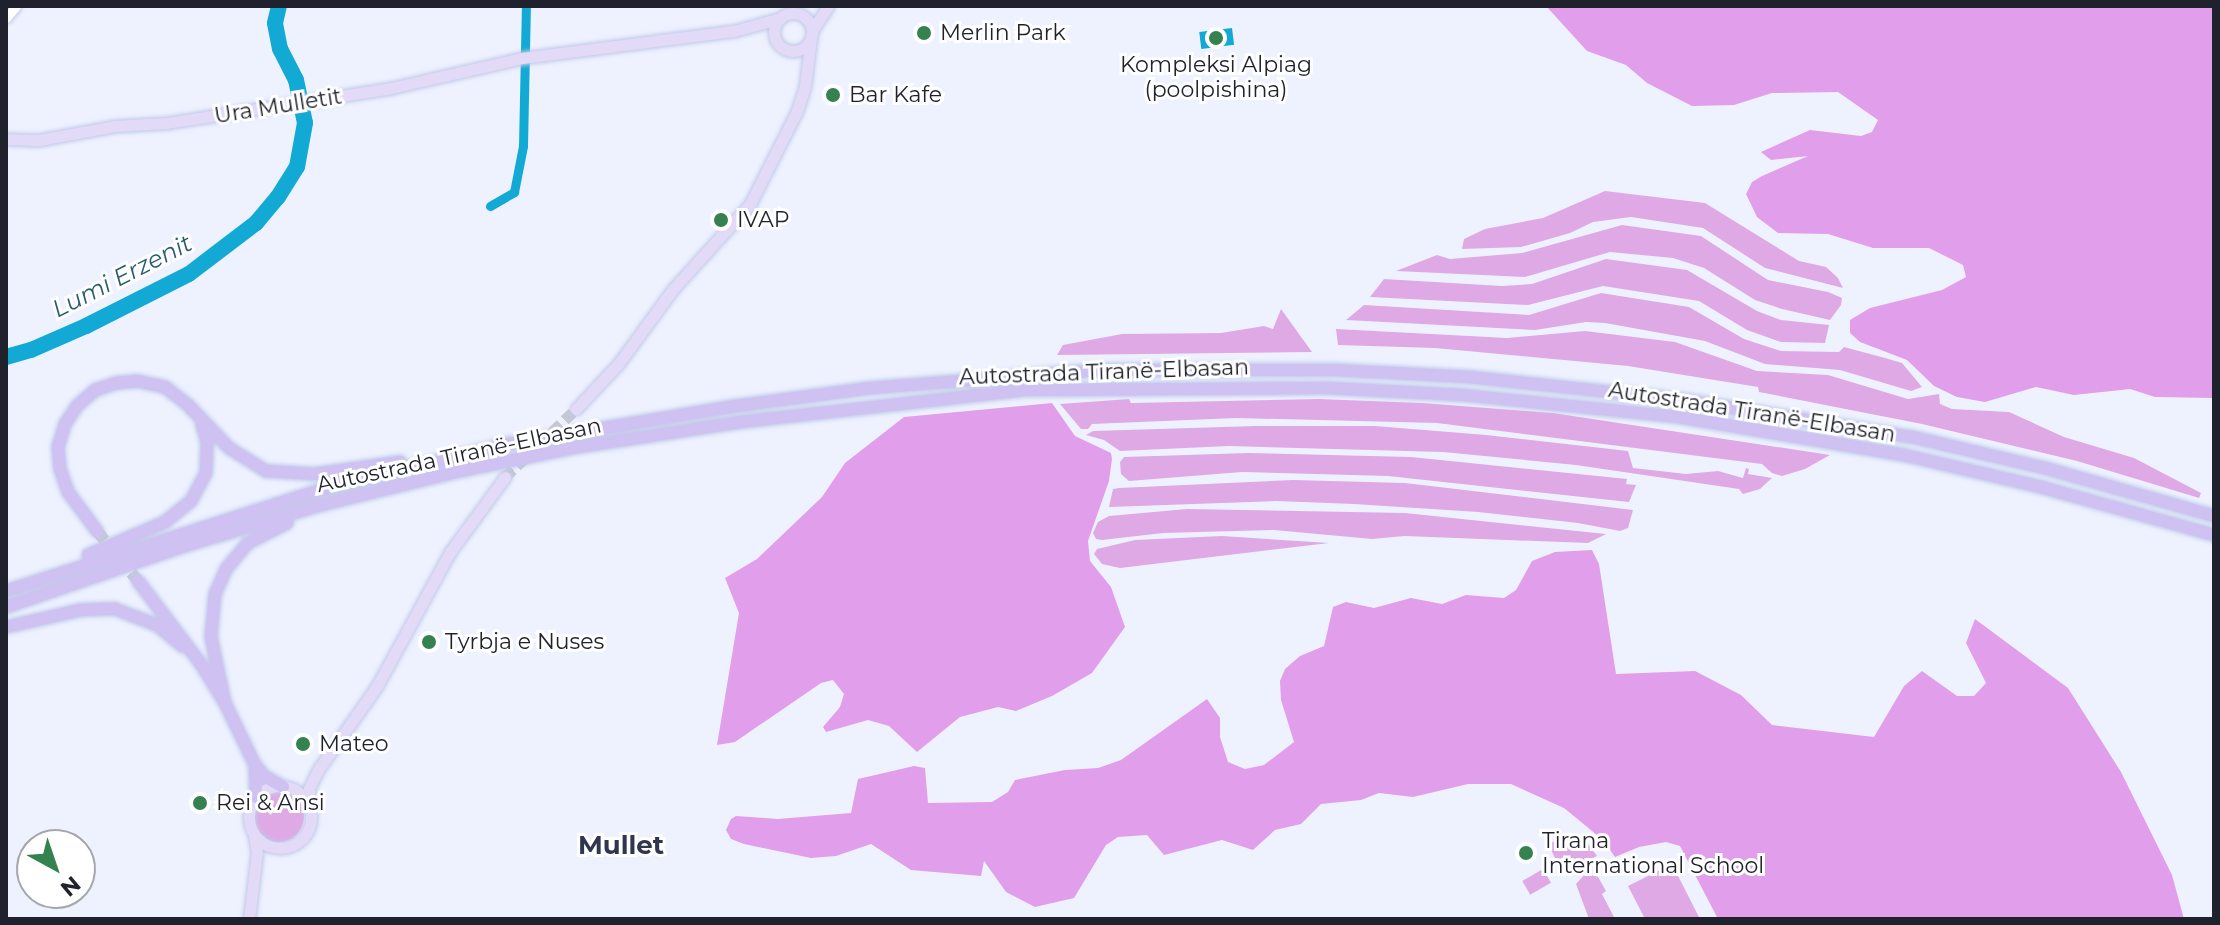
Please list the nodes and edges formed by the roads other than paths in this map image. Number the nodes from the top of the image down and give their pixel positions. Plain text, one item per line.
1 (16, 6) edge
2 (813, 6) edge
3 (828, 6) edge
4 (794, 13) junction
5 (6, 18) edge
6 (781, 18) junction
7 (734, 31) junction
8 (812, 34) junction
9 (775, 36) junction
10 (793, 51) junction
11 (807, 70) junction
12 (6, 139) edge
13 (576, 409) tunnel mouth
14 (194, 412) junction
15 (411, 466) junction
16 (505, 477) tunnel mouth
17 (321, 505) junction
18 (2214, 516) edge
19 (97, 531) tunnel mouth
20 (2214, 535) edge
21 (55, 574) junction
22 (138, 581) tunnel mouth
23 (6, 591) edge
24 (6, 607) edge
25 (6, 627) edge
26 (201, 664) junction
27 (225, 703) junction
28 (255, 765) junction
29 (318, 770) junction
30 (286, 787) junction
31 (256, 797) junction
32 (308, 804) junction
33 (254, 834) junction
34 (276, 848) junction
35 (255, 880) junction
36 (249, 919) edge

1 - 5 street
2 - 4 main road
3 - 8 main road
4 - 6 main road
4 - 8 main road
6 - 7 main road
6 - 9 main road
7 - 9 main road
7 - 12 main road, Ura Mulletit
8 - 10 main road
8 - 11 main road
9 - 10 main road
10 - 11 main road
11 - 13 main road
14 - 15 highway
14 - 19 highway
14 - 21 highway
15 - 18 highway, Autostrada Tiranë-Elbasan
15 - 21 highway, Autostrada Tiranë-Elbasan
16 - 29 main road
17 - 20 highway, Autostrada Tiranë-Elbasan
17 - 24 highway, Autostrada Tiranë-Elbasan
17 - 27 highway
21 - 23 highway, Autostrada Tiranë-Elbasan
22 - 26 highway
25 - 26 highway
26 - 27 highway
27 - 28 highway
28 - 30 highway
28 - 31 highway
29 - 30 main road
29 - 32 main road
30 - 31 main road
30 - 32 main road
31 - 33 main road
32 - 34 main road
33 - 34 main road
33 - 35 main road
34 - 35 main road
35 - 36 main road

